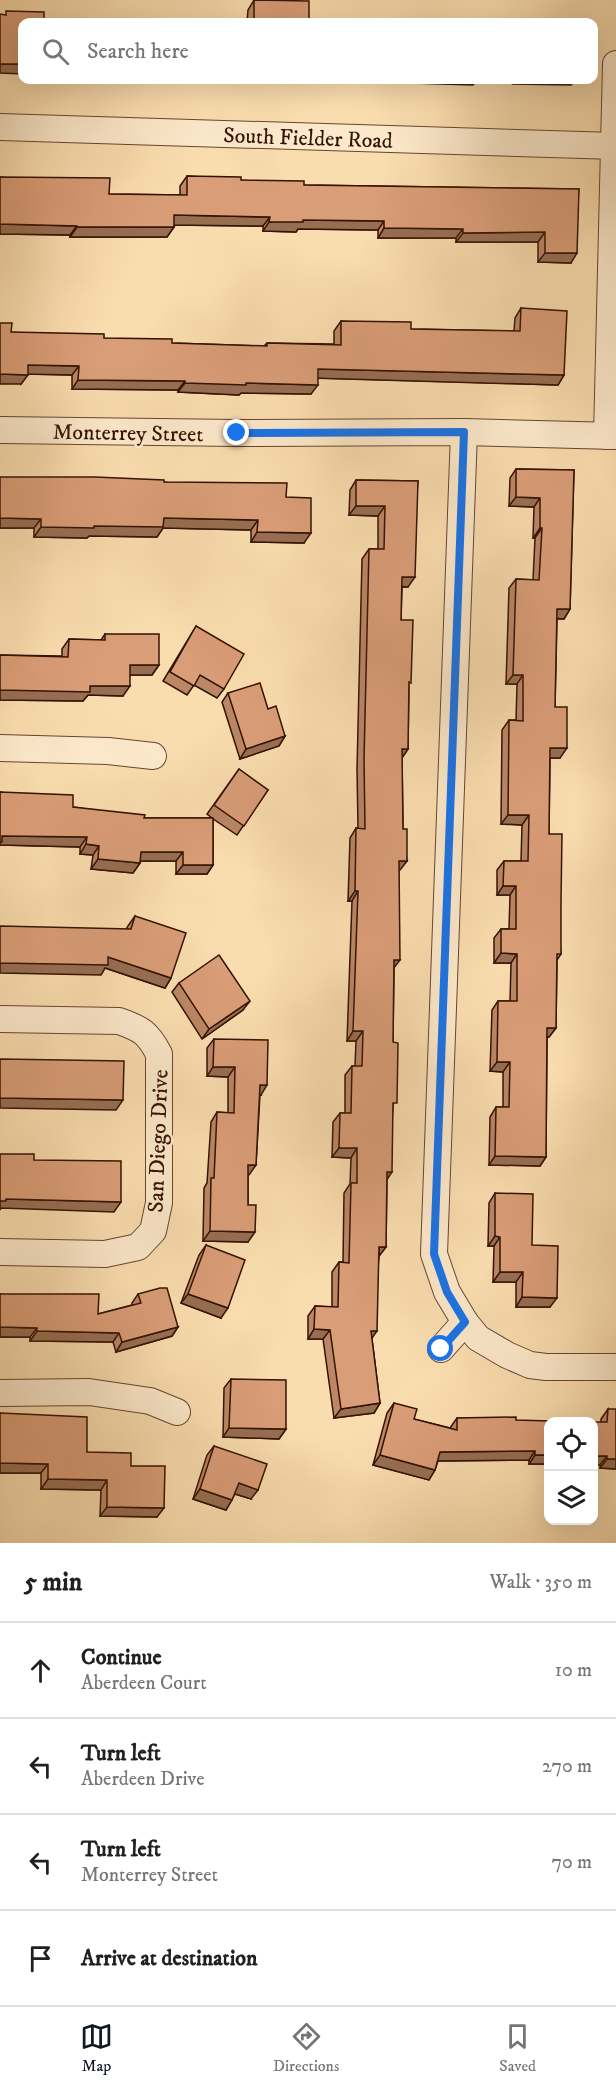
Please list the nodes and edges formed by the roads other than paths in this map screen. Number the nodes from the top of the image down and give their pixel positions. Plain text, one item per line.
1 (616, 64) edge
2 (0, 127) edge
3 (615, 146) edge
4 (0, 430) edge
5 (464, 432) junction
6 (611, 436) edge
7 (0, 748) edge
8 (153, 756) dead end
9 (0, 1019) edge
10 (0, 1252) edge
11 (465, 1322) junction
12 (441, 1349) dead end
13 (616, 1367) edge
14 (0, 1393) edge
15 (177, 1412) dead end

1 - 3 street
2 - 3 street, South Fielder Road
3 - 6 street
4 - 5 street, Monterrey Street
5 - 6 street, Monterrey Street
5 - 11 street
7 - 8 street
9 - 10 street, San Diego Drive
11 - 12 street
11 - 13 street
14 - 15 street

